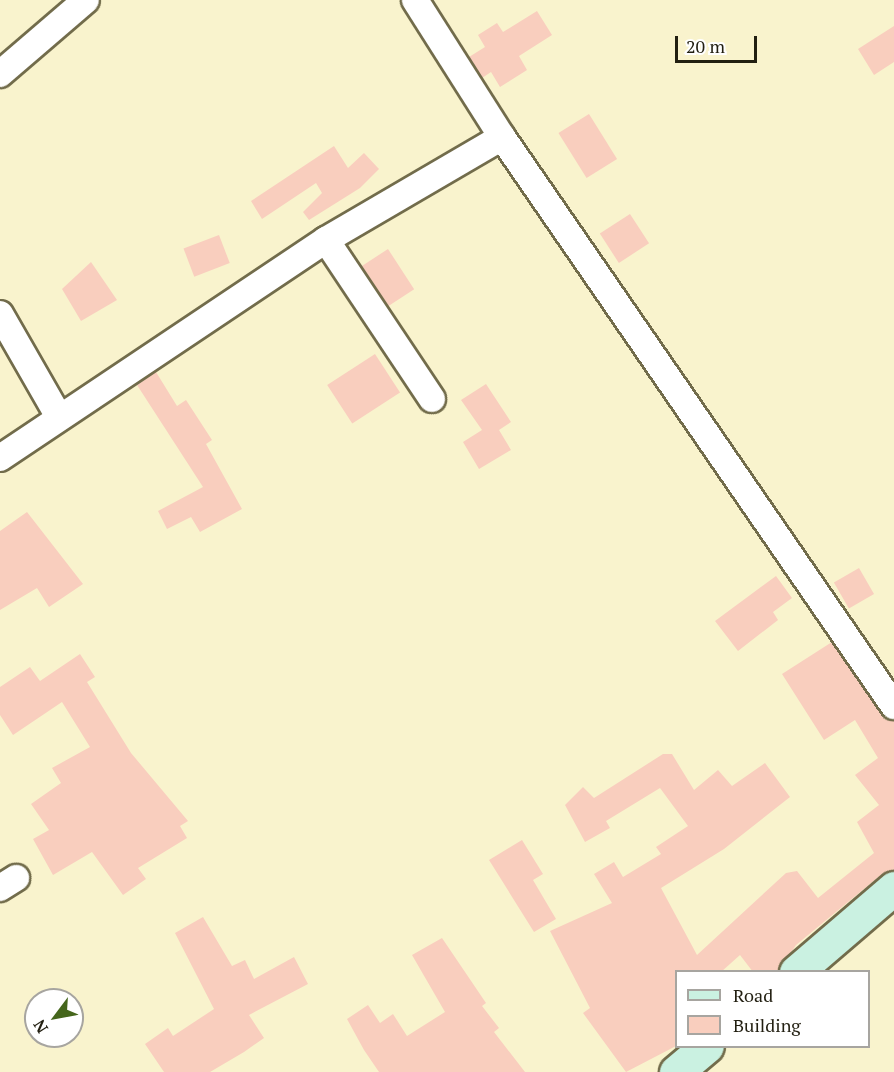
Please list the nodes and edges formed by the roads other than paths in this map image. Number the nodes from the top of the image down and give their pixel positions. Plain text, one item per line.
1 (86, 0) edge
2 (415, 0) edge
3 (0, 74) edge
4 (502, 137) junction
5 (326, 240) junction
6 (0, 314) edge
7 (432, 399) dead end
8 (58, 417) junction
9 (0, 458) edge
10 (894, 706) edge
11 (894, 888) edge
12 (798, 970) edge
13 (707, 1048) edge
14 (676, 1072) edge

1 - 3 street
2 - 4 street
4 - 5 street
4 - 10 street
5 - 7 street
5 - 8 street
6 - 8 street
8 - 9 street
11 - 12 street
13 - 14 street

